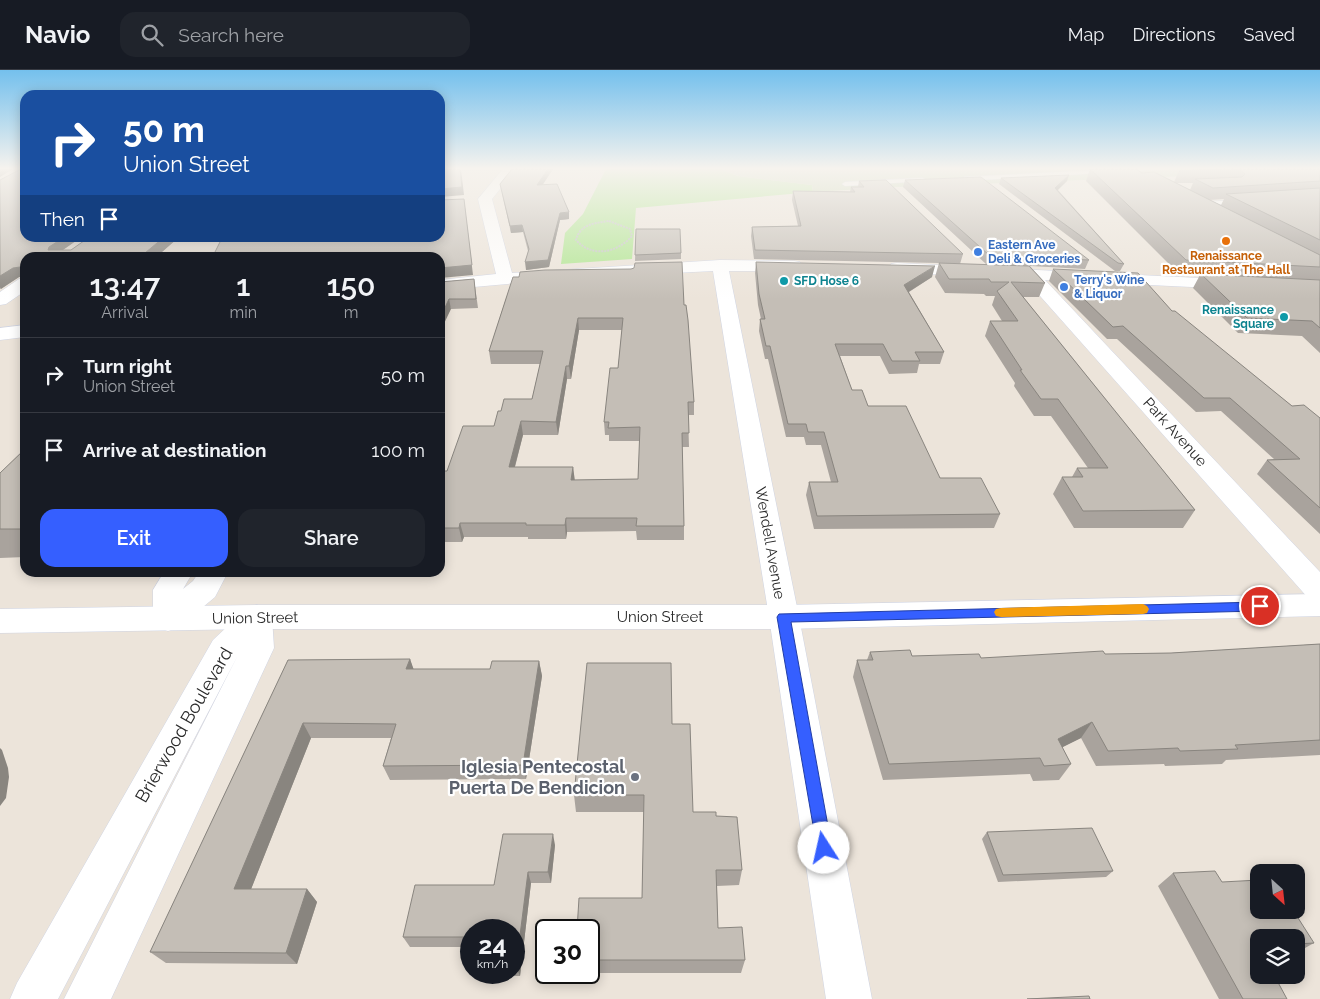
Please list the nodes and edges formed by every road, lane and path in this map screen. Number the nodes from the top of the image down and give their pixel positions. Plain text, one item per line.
1 (488, 212) edge
2 (1218, 212) edge
3 (1227, 217) edge
4 (600, 251) joint
5 (967, 258) dead end
6 (1086, 260) edge
7 (720, 265) junction
8 (807, 266) edge
9 (884, 268) edge
10 (980, 271) junction
11 (1030, 274) junction
12 (1108, 277) junction
13 (505, 278) junction
14 (445, 284) edge
15 (1253, 285) edge
16 (20, 286) edge
17 (0, 300) edge
18 (20, 332) edge
19 (0, 334) edge
20 (176, 577) edge
21 (211, 577) edge
22 (1320, 591) edge
23 (1320, 605) edge
24 (257, 617) junction
25 (784, 617) junction
26 (168, 619) junction
27 (0, 621) edge
28 (32, 999) edge
29 (87, 999) edge
30 (850, 999) edge

1 - 13 street
2 - 3 street
4 - 4 path
5 - 10 street
6 - 12 street
7 - 8 street
7 - 13 street
7 - 25 street, Wendell Avenue
9 - 10 street
10 - 11 street
11 - 12 street
11 - 22 street, Park Avenue
12 - 15 street
13 - 14 street
16 - 17 street
18 - 19 street
20 - 26 street
21 - 26 street
23 - 25 street, Union Street
24 - 25 street, Union Street
24 - 26 street, Union Street
24 - 28 street, Brierwood Boulevard
24 - 29 street, Brierwood Boulevard
25 - 30 street, Wendell Avenue
26 - 27 street, Union Street

